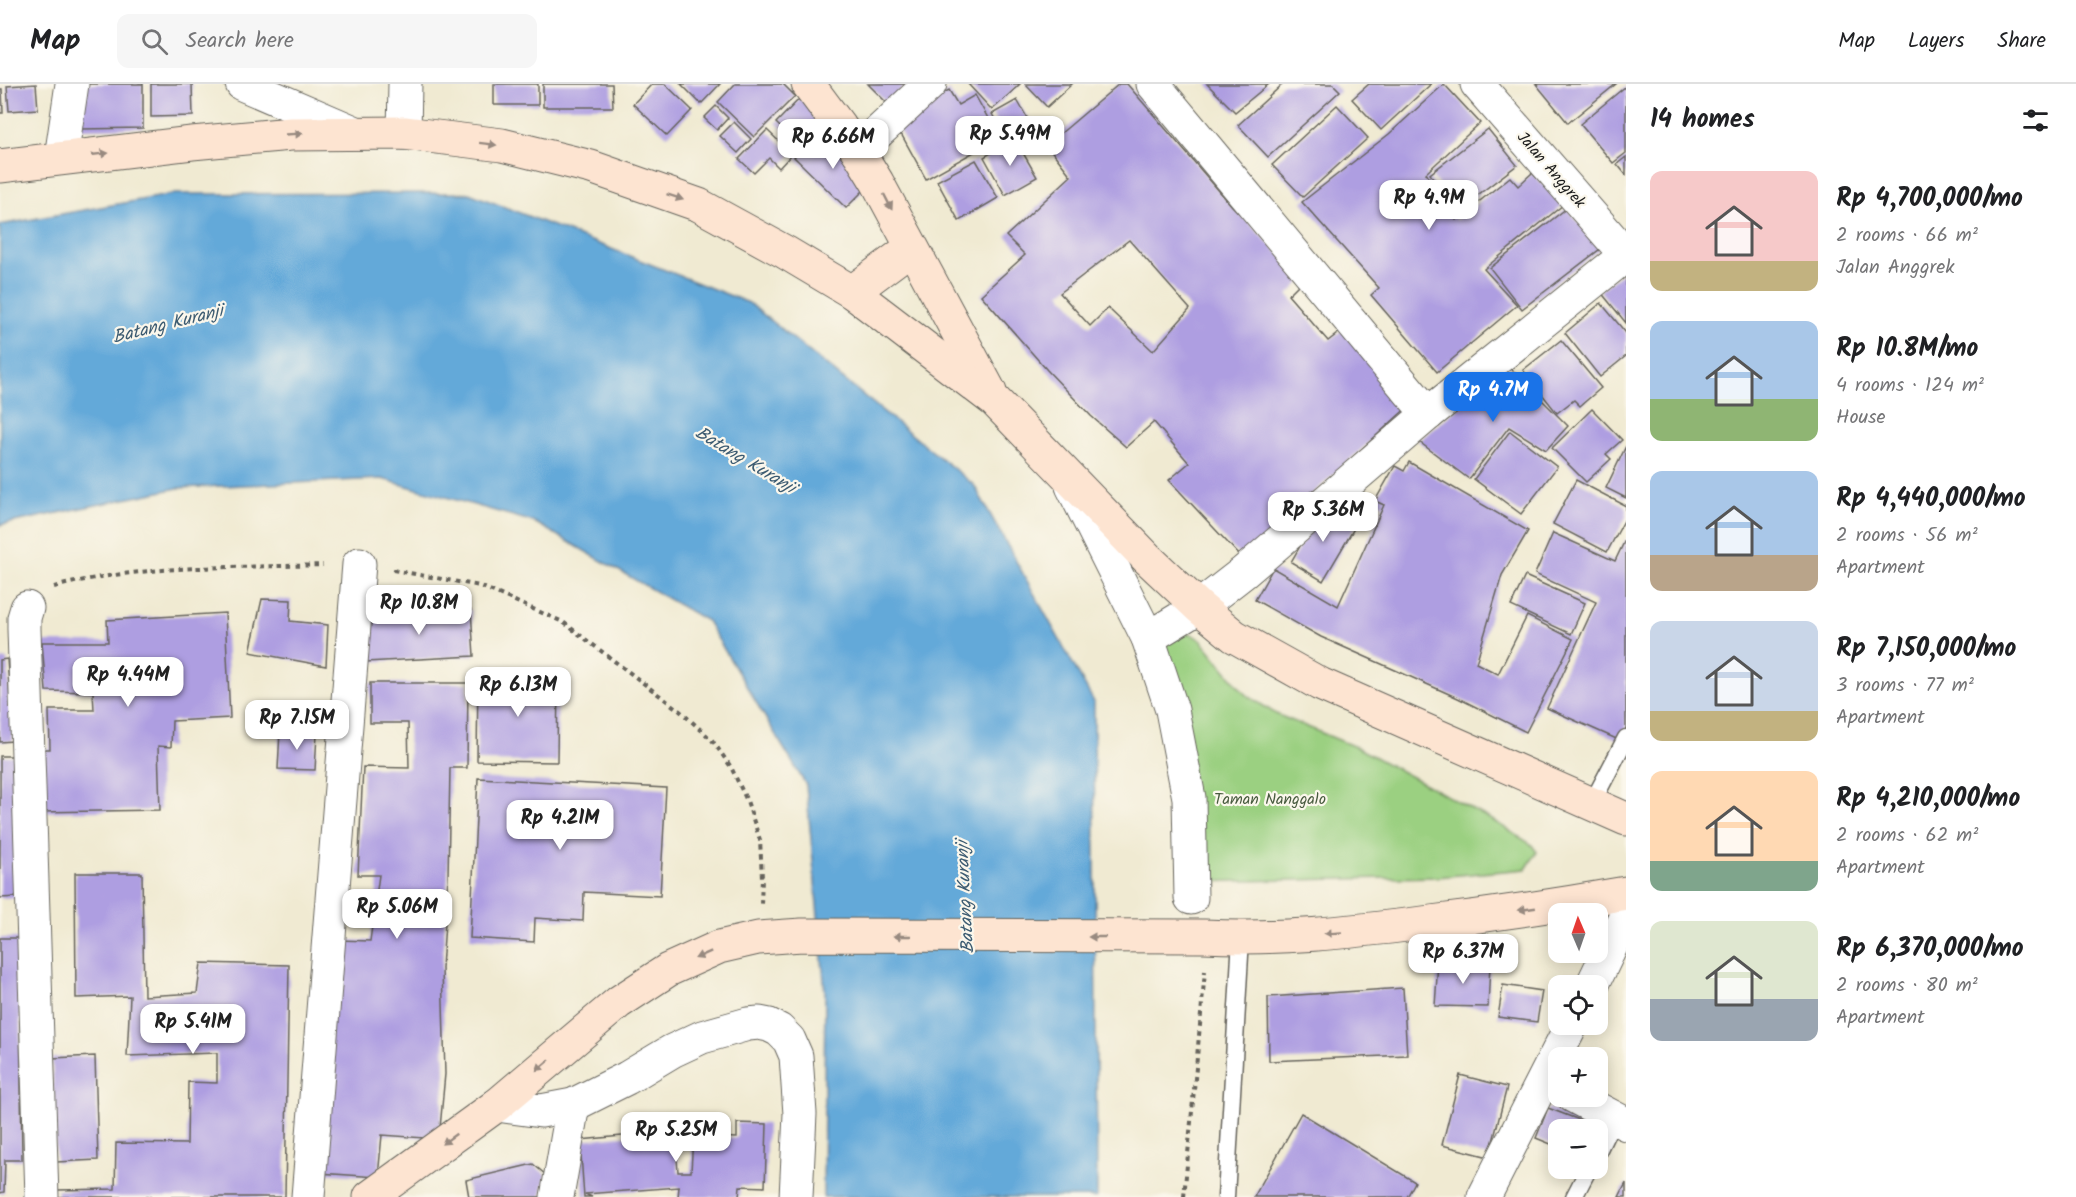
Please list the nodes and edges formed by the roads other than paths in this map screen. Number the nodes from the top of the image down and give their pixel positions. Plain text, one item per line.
1 (72, 84) edge
2 (242, 84) edge
3 (405, 84) edge
4 (808, 84) edge
5 (930, 84) edge
6 (1153, 84) edge
7 (1477, 84) edge
8 (356, 133) junction
9 (404, 133) junction
10 (858, 151) junction
11 (61, 158) junction
12 (0, 166) edge
13 (911, 248) junction
14 (1626, 255) edge
15 (852, 292) junction
16 (995, 401) junction
17 (1428, 414) junction
18 (1069, 479) junction
19 (358, 564) road end
20 (27, 608) road end
21 (1199, 608) junction
22 (1148, 638) junction
23 (1626, 738) edge
24 (1592, 803) junction
25 (1626, 819) edge
26 (1626, 893) edge
27 (1191, 898) dead end
28 (1626, 915) edge
29 (1241, 938) junction
30 (1597, 975) edge
31 (1548, 1090) edge
32 (497, 1105) junction
33 (573, 1105) junction
34 (1594, 1107) edge
35 (1620, 1121) edge
36 (1608, 1137) edge
37 (1583, 1179) edge
38 (42, 1197) edge
39 (308, 1197) edge
40 (370, 1197) edge
41 (557, 1197) edge
42 (796, 1197) edge
43 (1226, 1197) edge
44 (1484, 1197) edge
45 (1574, 1197) edge

1 - 11 street
2 - 8 street
3 - 9 street
4 - 10 main road
5 - 10 street
6 - 17 street
7 - 14 street, Jalan Anggrek
8 - 9 main road
11 -> 8 main road
9 -> 15 main road
10 -> 13 main road
11 - 12 main road
13 - 15 main road
13 - 16 main road
14 - 17 street
15 - 16 main road
16 - 18 main road
17 - 21 street
18 - 21 main road
18 - 22 street
19 - 39 street
20 - 38 street
21 - 22 street
21 - 24 main road
22 - 27 street
23 - 24 lane
24 - 25 main road
26 -> 29 main road
28 - 30 street
29 -> 32 main road
29 - 43 lane
31 - 44 street
32 - 33 street
32 -> 40 main road
33 - 41 street
33 - 42 street
34 - 35 street
35 - 36 lane
37 - 45 lane

